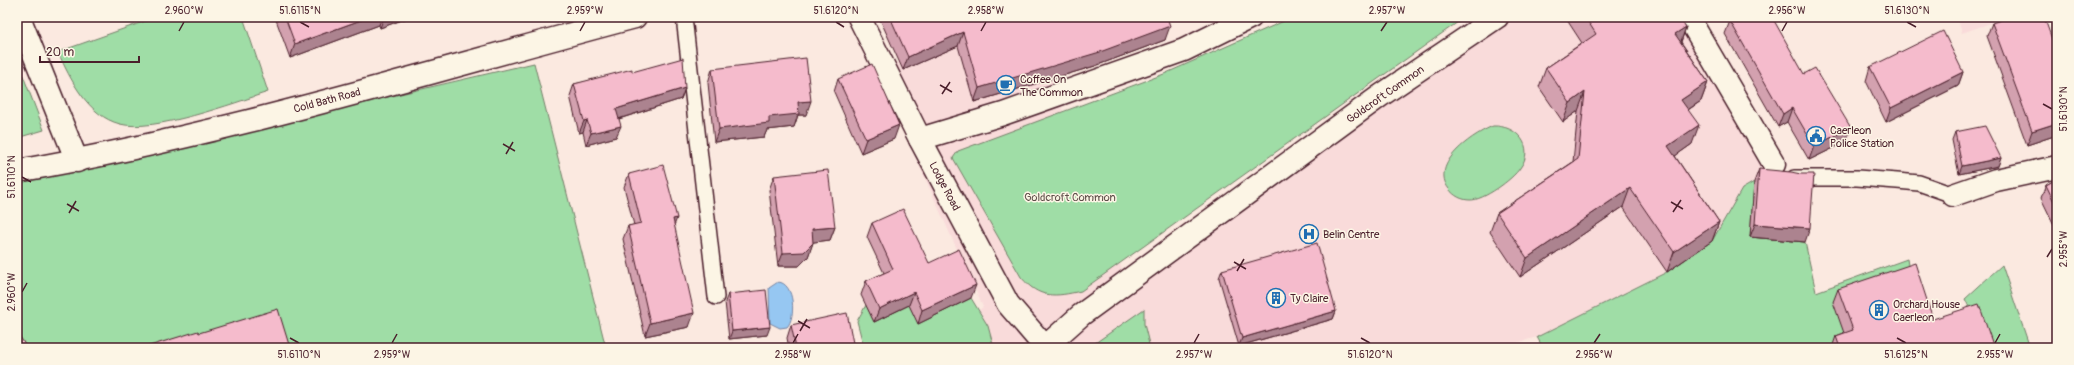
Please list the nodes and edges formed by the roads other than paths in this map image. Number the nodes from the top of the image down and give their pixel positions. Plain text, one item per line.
1 (19, 17) edge
2 (635, 17) edge
3 (684, 17) edge
4 (859, 17) edge
5 (1251, 17) edge
6 (1497, 17) edge
7 (1688, 17) edge
8 (920, 139) junction
9 (78, 161) junction
10 (1774, 164) joint
11 (2057, 167) edge
12 (17, 171) edge
13 (1952, 195) joint
14 (716, 297) dead end
15 (1045, 348) edge

1 - 9 street
2 - 9 street, Cold Bath Road
3 - 14 lane
4 - 8 street, Lodge Road
5 - 8 street
6 - 15 street, Goldcroft Common
7 - 10 street
8 - 15 street, Lodge Road
9 - 12 street, Cold Bath Road
10 - 13 lane
11 - 13 street

